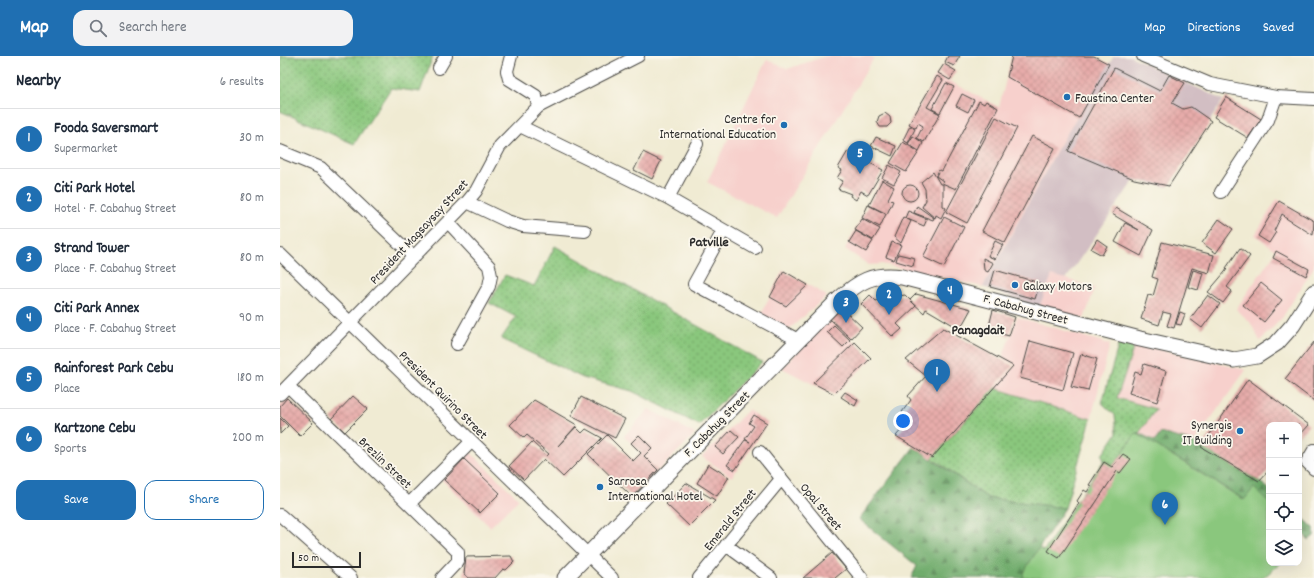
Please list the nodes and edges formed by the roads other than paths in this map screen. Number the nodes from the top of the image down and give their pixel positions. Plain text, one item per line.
1 (446, 56) edge
2 (511, 56) edge
3 (638, 56) edge
4 (1142, 56) edge
5 (439, 68) dead end
6 (1276, 97) junction
7 (1314, 99) edge
8 (538, 107) junction
9 (520, 126) junction
10 (697, 144) dead end
11 (280, 150) edge
12 (1221, 192) dead end
13 (668, 198) junction
14 (467, 202) junction
15 (448, 222) junction
16 (585, 231) dead end
17 (723, 231) junction
18 (755, 248) dead end
19 (414, 257) junction
20 (282, 260) edge
21 (1314, 292) edge
22 (350, 324) junction
23 (798, 340) junction
24 (457, 344) dead end
25 (284, 390) edge
26 (471, 442) junction
27 (1314, 450) edge
28 (760, 452) dead end
29 (1314, 469) edge
30 (780, 478) junction
31 (409, 504) junction
32 (280, 515) edge
33 (726, 545) junction
34 (587, 555) junction
35 (343, 575) edge
36 (442, 578) edge
37 (565, 578) edge
38 (612, 578) edge
39 (699, 578) edge
40 (771, 578) edge
41 (862, 578) edge

1 - 5 street
2 - 8 street
3 - 8 street, President Magsaysay Street
4 - 6 street
6 - 7 street
6 - 12 street
8 - 9 street, President Magsaysay Street
9 - 13 street
9 - 14 street, President Magsaysay Street
10 - 13 street
11 - 19 street
13 - 17 street
14 - 15 street, President Magsaysay Street
14 - 16 street
15 - 19 street, President Magsaysay Street
15 - 24 street
17 - 18 street
17 - 23 street
19 - 22 street, President Magsaysay Street
20 - 22 street, President Quirino Street
21 - 23 main road, F. Cabahug Street
22 - 25 street, President Magsaysay Street
22 - 26 street, President Quirino Street
23 - 34 main road, F. Cabahug Street
25 - 31 street, Brezlin Street
26 - 31 street
26 - 34 street, President Quirino Street
27 - 29 street
28 - 30 street, Opal Street
30 - 33 street, Emerald Street
30 - 41 street, Opal Street
31 - 36 street, Brezlin Street
32 - 35 street
33 - 39 street, Emerald Street
33 - 40 street
34 - 37 main road, F. Cabahug Street
34 - 38 street, President Quirino Street

